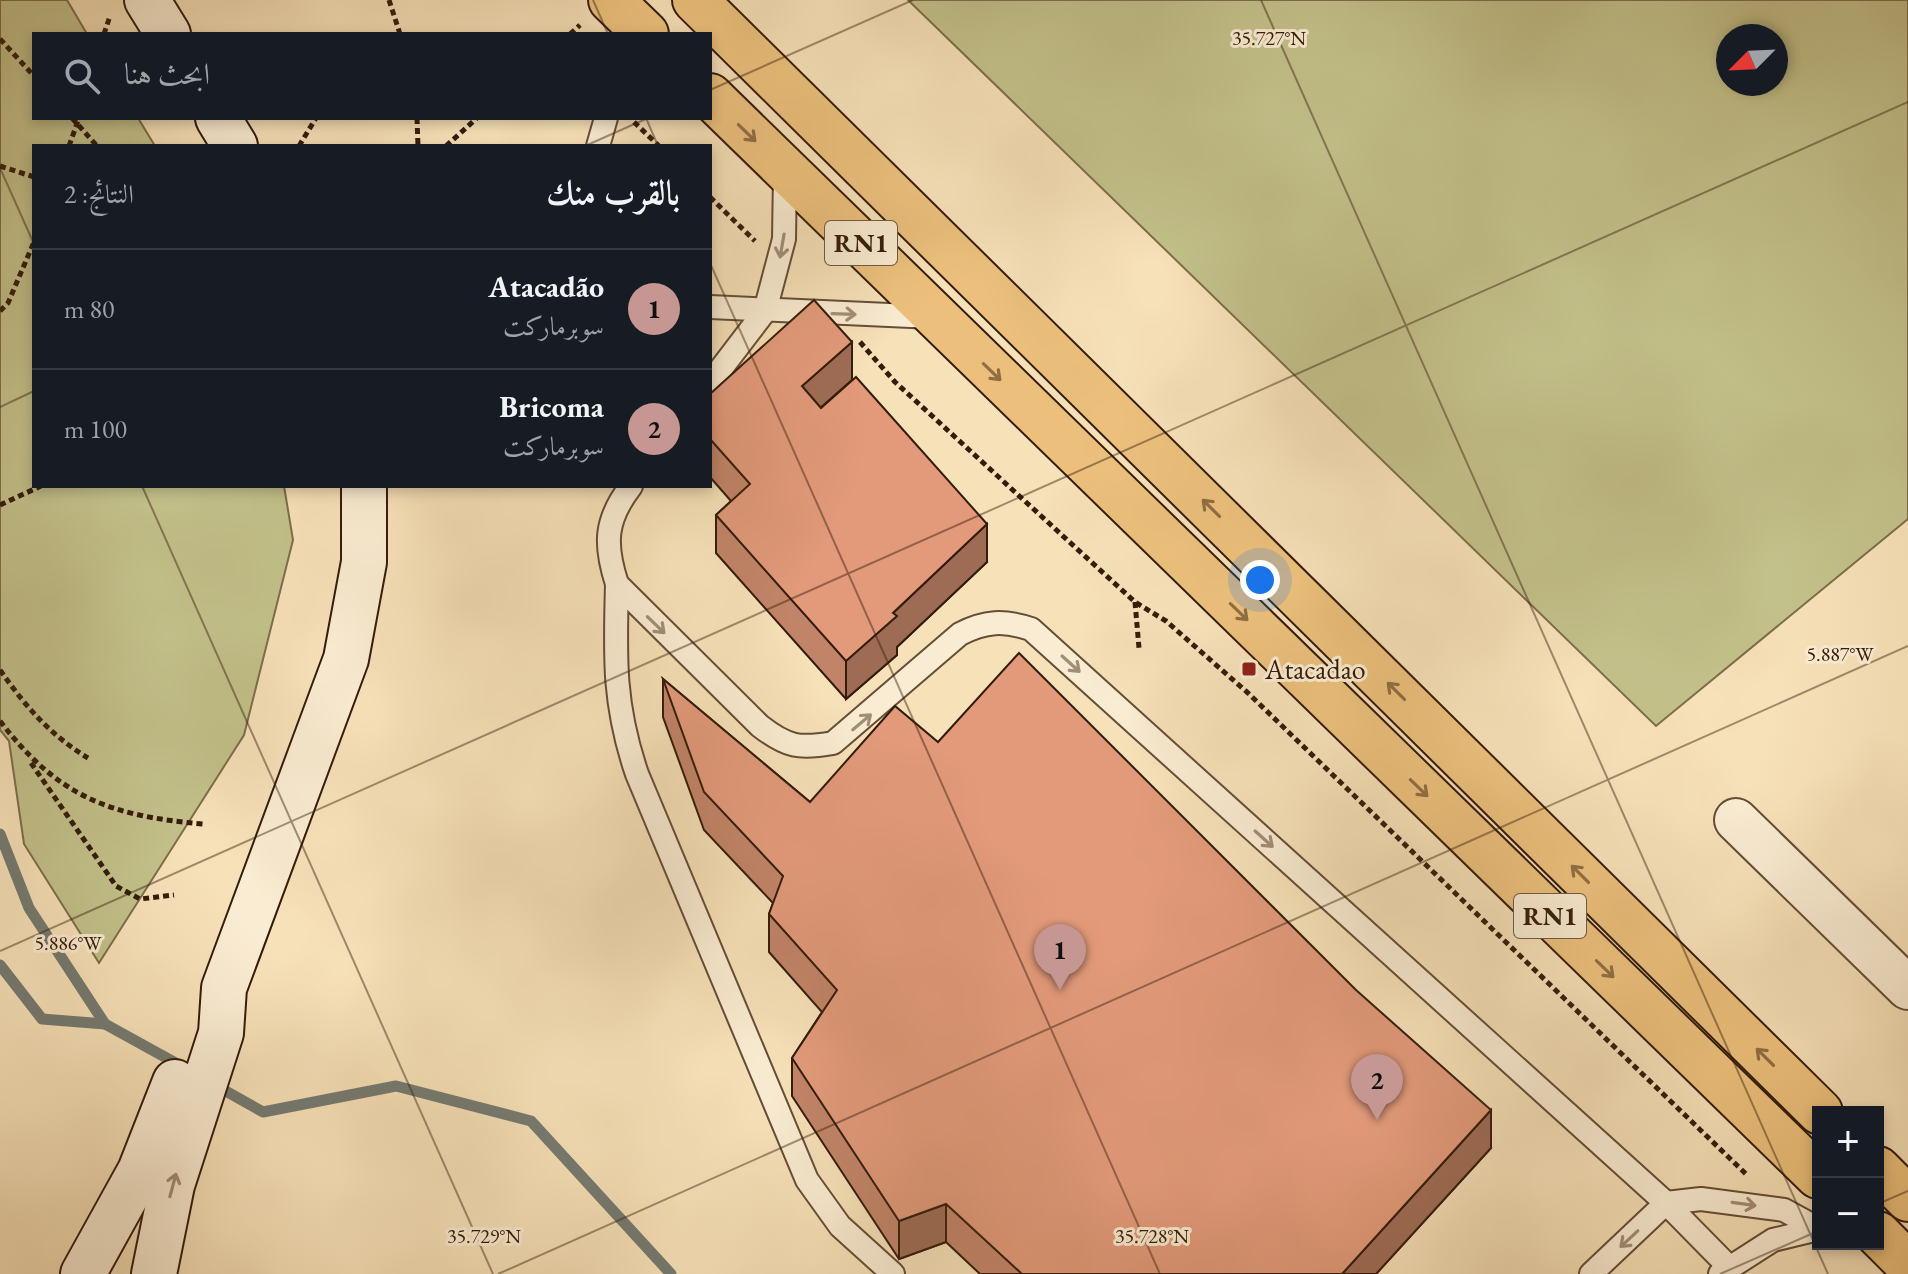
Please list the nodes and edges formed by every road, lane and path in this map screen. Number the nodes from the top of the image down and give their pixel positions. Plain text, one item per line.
1 (389, 0) edge
2 (695, 0) edge
3 (128, 7) edge
4 (106, 32) edge
5 (165, 32) edge
6 (399, 32) edge
7 (0, 39) edge
8 (32, 74) edge
9 (712, 98) edge
10 (76, 120) edge
11 (219, 120) edge
12 (315, 120) edge
13 (417, 120) edge
14 (475, 120) edge
15 (605, 120) edge
16 (632, 120) edge
17 (70, 144) edge
18 (95, 144) edge
19 (234, 144) edge
20 (300, 144) edge
21 (418, 144) edge
22 (448, 144) edge
23 (599, 144) edge
24 (657, 144) edge
25 (0, 166) edge
26 (784, 169) junction
27 (32, 176) edge
28 (712, 199) edge
29 (32, 247) edge
30 (778, 265) junction
31 (712, 307) edge
32 (0, 311) edge
33 (765, 311) junction
34 (842, 314) junction
35 (937, 317) junction
36 (712, 380) edge
37 (37, 488) edge
38 (364, 488) edge
39 (630, 488) edge
40 (0, 505) edge
41 (617, 584) junction
42 (1135, 602) junction
43 (1139, 648) dead end
44 (0, 670) edge
45 (0, 721) edge
46 (88, 758) dead end
47 (29, 759) junction
48 (1736, 820) dead end
49 (203, 824) dead end
50 (174, 895) dead end
51 (1908, 988) edge
52 (1814, 1106) edge
53 (174, 1129) junction
54 (1812, 1170) edge
55 (1884, 1175) edge
56 (1908, 1199) edge
57 (1666, 1203) junction
58 (1784, 1210) junction
59 (1812, 1225) edge
60 (1812, 1230) edge
61 (1724, 1270) edge
62 (83, 1274) edge
63 (154, 1274) edge
64 (893, 1274) edge
65 (1591, 1274) edge

1 - 6 path
52 -> 2 highway, RN1
3 - 4 path
3 - 5 street
7 - 8 path
9 -> 26 highway, RN1
10 - 17 path
10 - 18 path
11 - 19 street
12 - 20 path
13 - 21 path
14 - 22 path
15 - 23 lane
16 - 24 path
25 - 27 path
26 -> 30 lane
26 - 35 highway, RN1
28 - 30 path
29 - 32 path
30 - 33 lane
31 - 33 lane
33 - 34 lane
33 - 36 lane
34 -> 35 lane
34 - 42 path
35 -> 54 highway, RN1
37 - 40 path
38 - 53 street
39 - 41 lane
41 -> 57 lane
41 - 64 lane
42 - 43 path
42 - 58 path
44 - 46 path
45 - 47 path
47 - 49 path
47 - 50 path
48 - 51 street
53 - 62 street
63 -> 53 street
55 - 56 highway
57 -> 58 lane
57 - 61 lane
57 -> 65 lane
58 - 59 lane
60 - 61 lane

